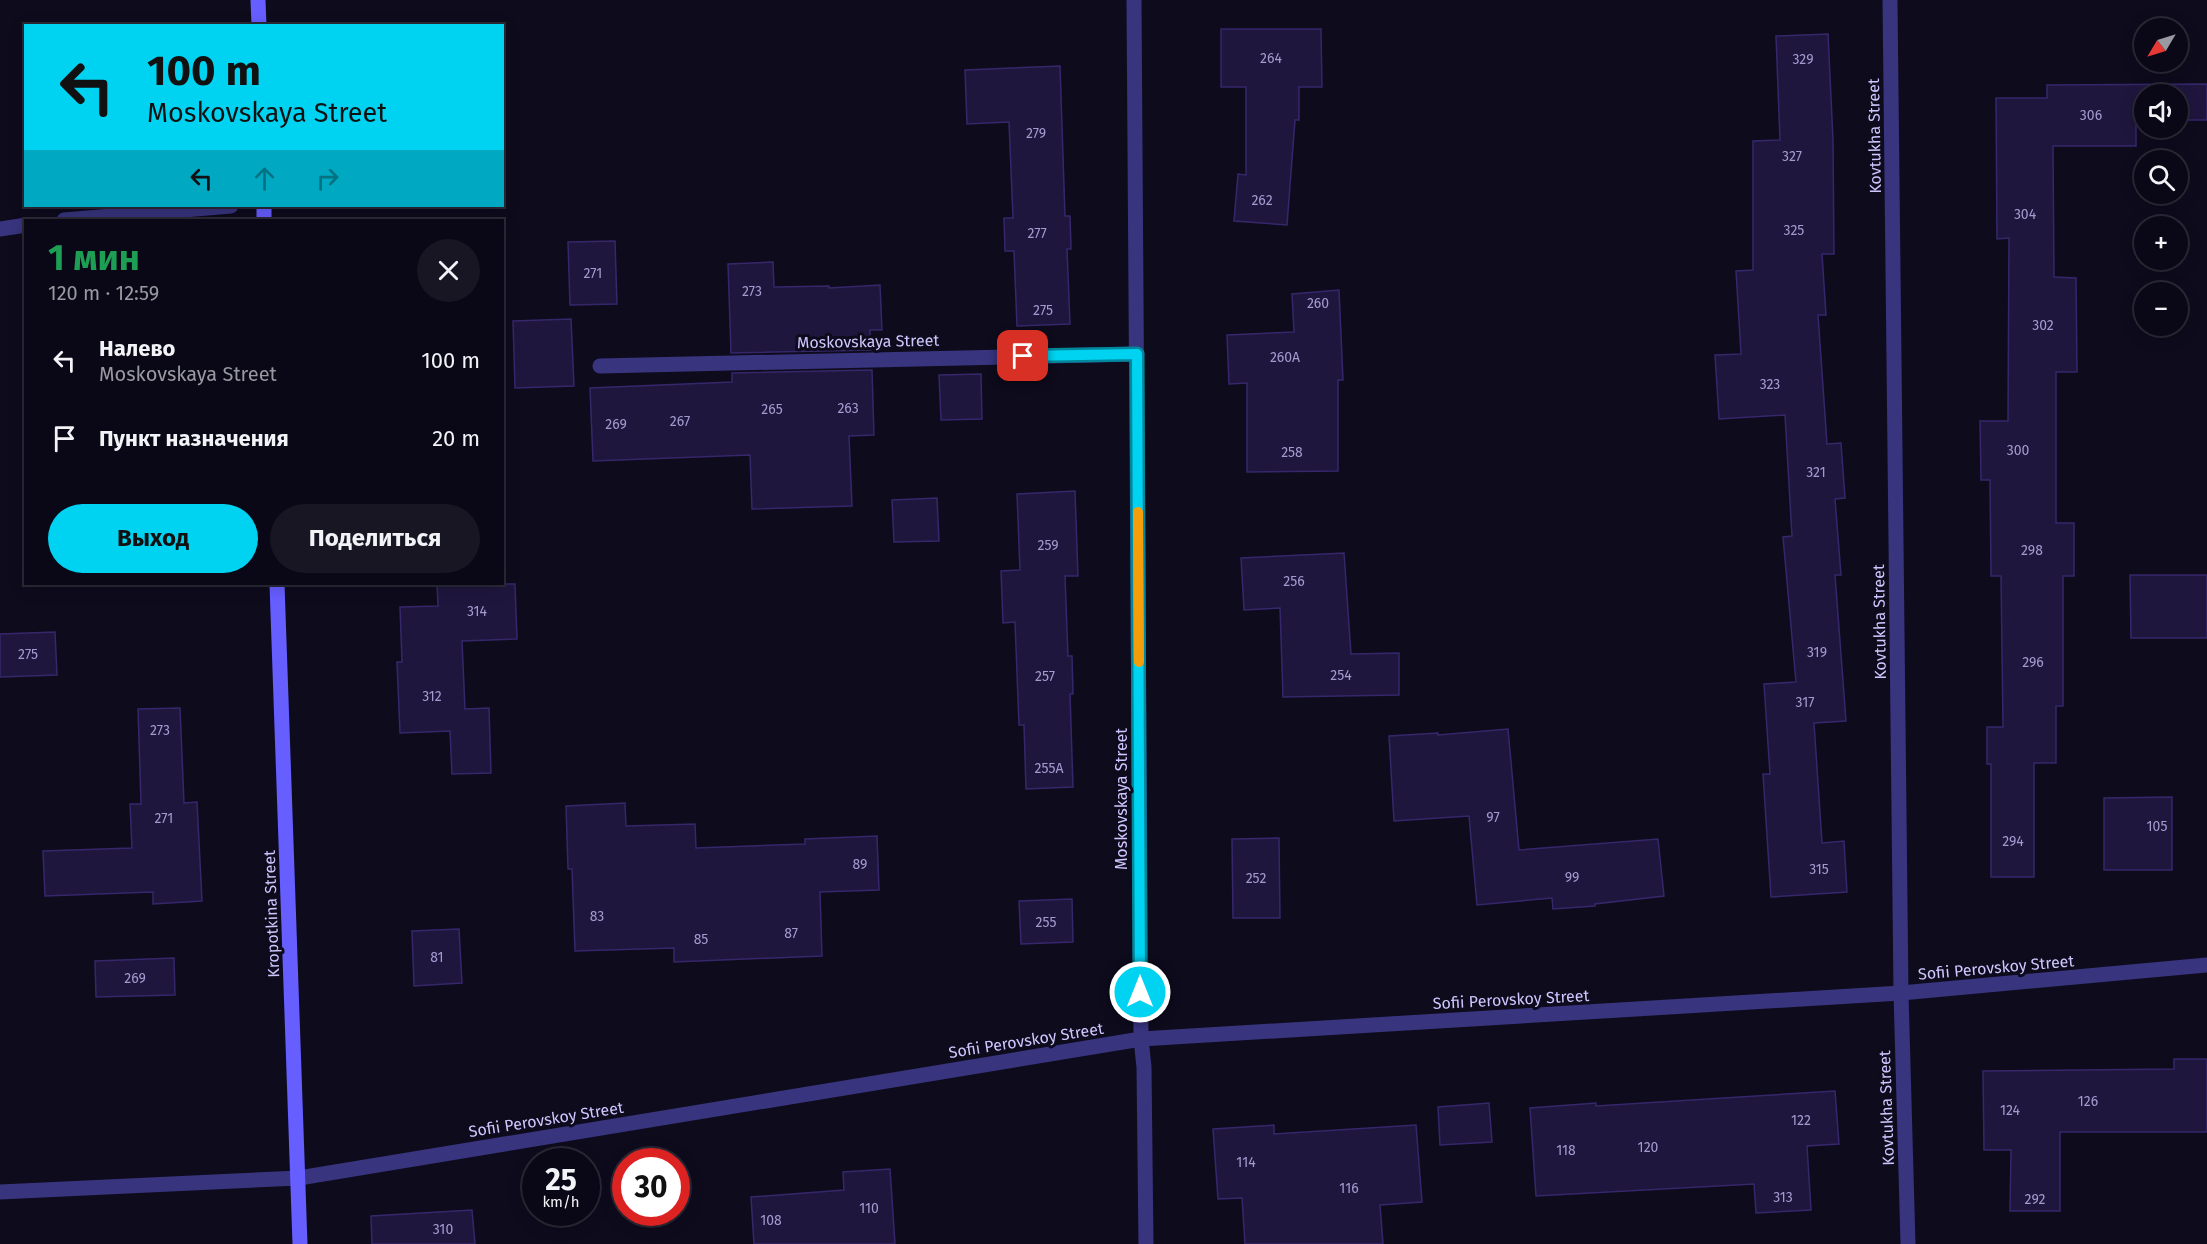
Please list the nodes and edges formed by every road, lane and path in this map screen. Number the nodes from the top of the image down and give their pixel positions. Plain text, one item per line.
1 (258, 0) edge
2 (1134, 0) edge
3 (1890, 0) edge
4 (259, 24) edge
5 (219, 207) edge
6 (76, 219) edge
7 (24, 225) edge
8 (0, 229) edge
9 (1137, 354) junction
10 (600, 366) dead end
11 (277, 585) edge
12 (2207, 966) edge
13 (1901, 993) junction
14 (1141, 1039) junction
15 (299, 1178) junction
16 (0, 1192) edge
17 (300, 1244) edge
18 (1146, 1244) edge
19 (1908, 1244) edge

1 - 4 main road
2 - 9 street, Moskovskaya Street
3 - 13 street, Kovtukha Street
5 - 6 street
7 - 8 street
9 - 10 street, Moskovskaya Street
9 - 14 street, Moskovskaya Street
11 - 15 main road, Kropotkina Street
12 - 13 street, Sofii Perovskoy Street
13 - 14 street, Sofii Perovskoy Street
13 - 19 street, Kovtukha Street
14 - 15 street, Sofii Perovskoy Street
14 - 18 street, Moskovskaya Street
15 - 16 street, Sofii Perovskoy Street
15 - 17 main road, Kropotkina Street

